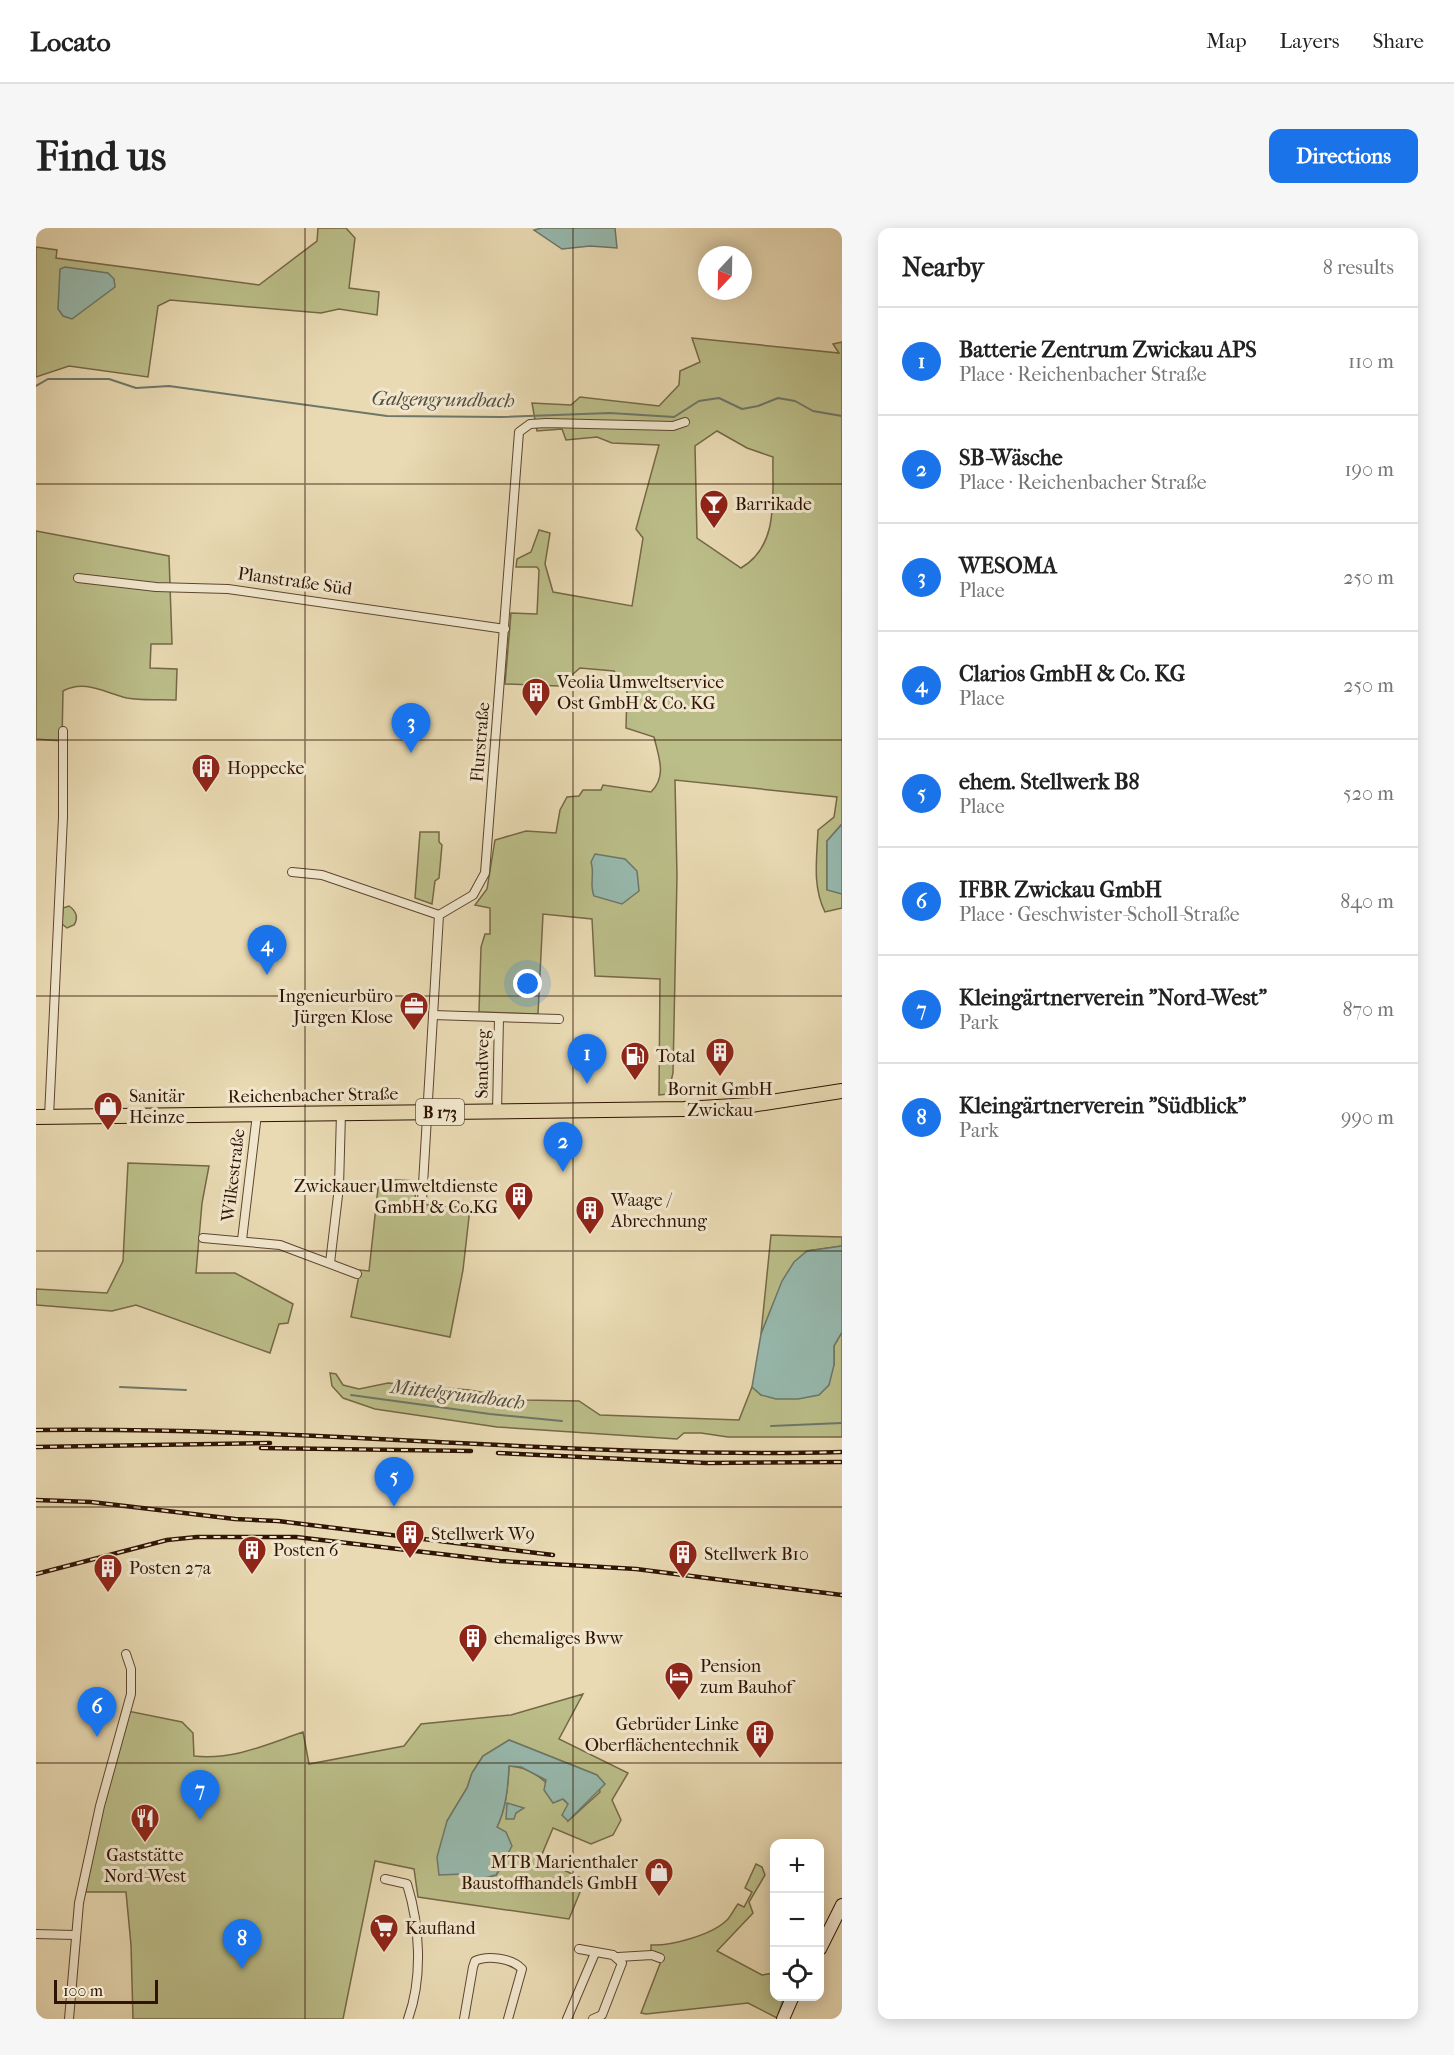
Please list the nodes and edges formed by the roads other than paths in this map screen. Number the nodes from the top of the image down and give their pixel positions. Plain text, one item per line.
1 (685, 422) dead end
2 (78, 578) dead end
3 (505, 629) junction
4 (63, 731) dead end
5 (292, 872) dead end
6 (439, 915) junction
7 (433, 1015) junction
8 (499, 1018) junction
9 (560, 1019) dead end
10 (842, 1091) edge
11 (497, 1111) junction
12 (427, 1112) junction
13 (341, 1113) junction
14 (257, 1114) junction
15 (43, 1117) edge
16 (422, 1201) dead end
17 (203, 1238) dead end
18 (242, 1240) junction
19 (330, 1263) junction
20 (357, 1274) dead end
21 (126, 1654) dead end
22 (385, 1879) dead end
23 (842, 1905) edge
24 (36, 1934) edge
25 (74, 1935) junction
26 (820, 1947) edge
27 (579, 1949) dead end
28 (595, 1953) junction
29 (618, 1957) junction
30 (660, 1958) dead end
31 (792, 2001) edge
32 (598, 2018) edge
33 (69, 2019) edge
34 (408, 2019) edge
35 (464, 2019) edge
36 (508, 2019) edge
37 (567, 2019) edge
38 (593, 2019) edge
39 (783, 2019) edge

1 - 3 street, Flurstraße
2 - 3 street, Planstraße Süd
3 - 6 street, Flurstraße
4 - 15 street
5 - 6 street
6 - 7 street
7 - 8 street
7 - 12 street
8 - 9 street
8 - 11 street, Sandweg
10 - 11 main road, Reichenbacher Straße / B 173
11 - 12 main road, Reichenbacher Straße / B 173
12 - 13 main road, Reichenbacher Straße / B 173
12 - 16 street
13 - 14 main road, Reichenbacher Straße / B 173
13 - 19 street
14 - 15 main road, Reichenbacher Straße / B 173
14 - 18 street, Wilkestraße
17 - 18 street
18 - 19 street
19 - 20 street
21 - 25 street
22 - 34 street
23 - 26 main road
24 - 25 street
25 - 33 street
27 - 28 street
28 - 29 street
28 - 37 street
29 - 30 street
29 - 32 street
31 - 39 main road
32 - 38 street
35 - 36 street

